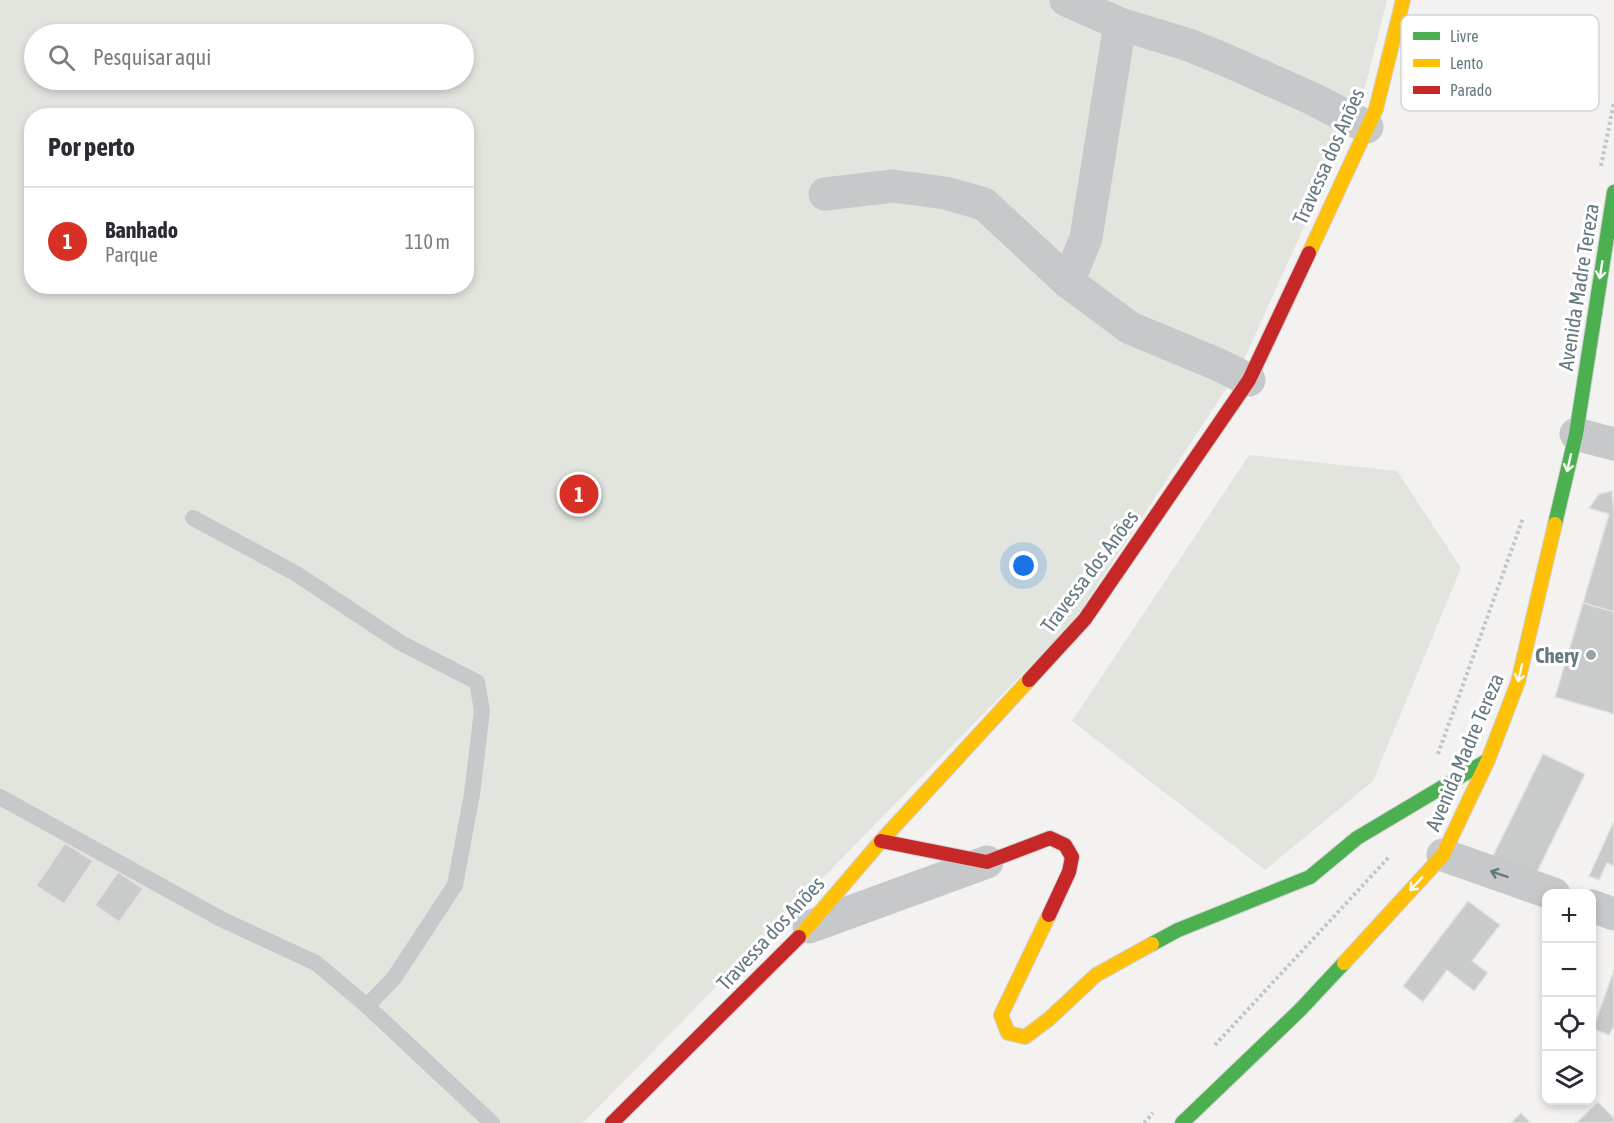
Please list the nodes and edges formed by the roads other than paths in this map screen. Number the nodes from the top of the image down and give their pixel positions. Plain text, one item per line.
1 (1066, 0) edge
2 (1403, 0) edge
3 (1120, 24) junction
4 (1367, 127) junction
5 (1614, 192) edge
6 (825, 194) dead end
7 (1068, 282) junction
8 (1250, 380) junction
9 (1576, 434) junction
10 (1614, 444) edge
11 (193, 518) dead end
12 (1488, 760) junction
13 (0, 797) edge
14 (880, 841) junction
15 (1443, 855) junction
16 (987, 862) junction
17 (1542, 890) edge
18 (1596, 907) edge
19 (1614, 914) edge
20 (809, 927) junction
21 (367, 1006) junction
22 (492, 1123) edge
23 (612, 1123) edge
24 (1182, 1123) edge

1 - 3 street
2 - 4 street, Travessa dos Anões
3 - 4 street
3 - 7 street
4 - 8 street, Travessa dos Anões
5 -> 9 street, Avenida Madre Tereza
6 - 7 street
7 - 8 street
8 - 14 street, Travessa dos Anões
9 - 10 street
9 -> 12 street, Avenida Madre Tereza
11 - 21 lane
12 - 15 street, Avenida Madre Tereza
12 - 16 street
13 - 21 lane
14 - 16 street
14 - 20 street, Travessa dos Anões
17 -> 15 street
15 -> 24 street, Avenida Madre Tereza
16 - 20 street
18 - 19 street
20 - 23 street, Travessa dos Anões
21 - 22 lane

